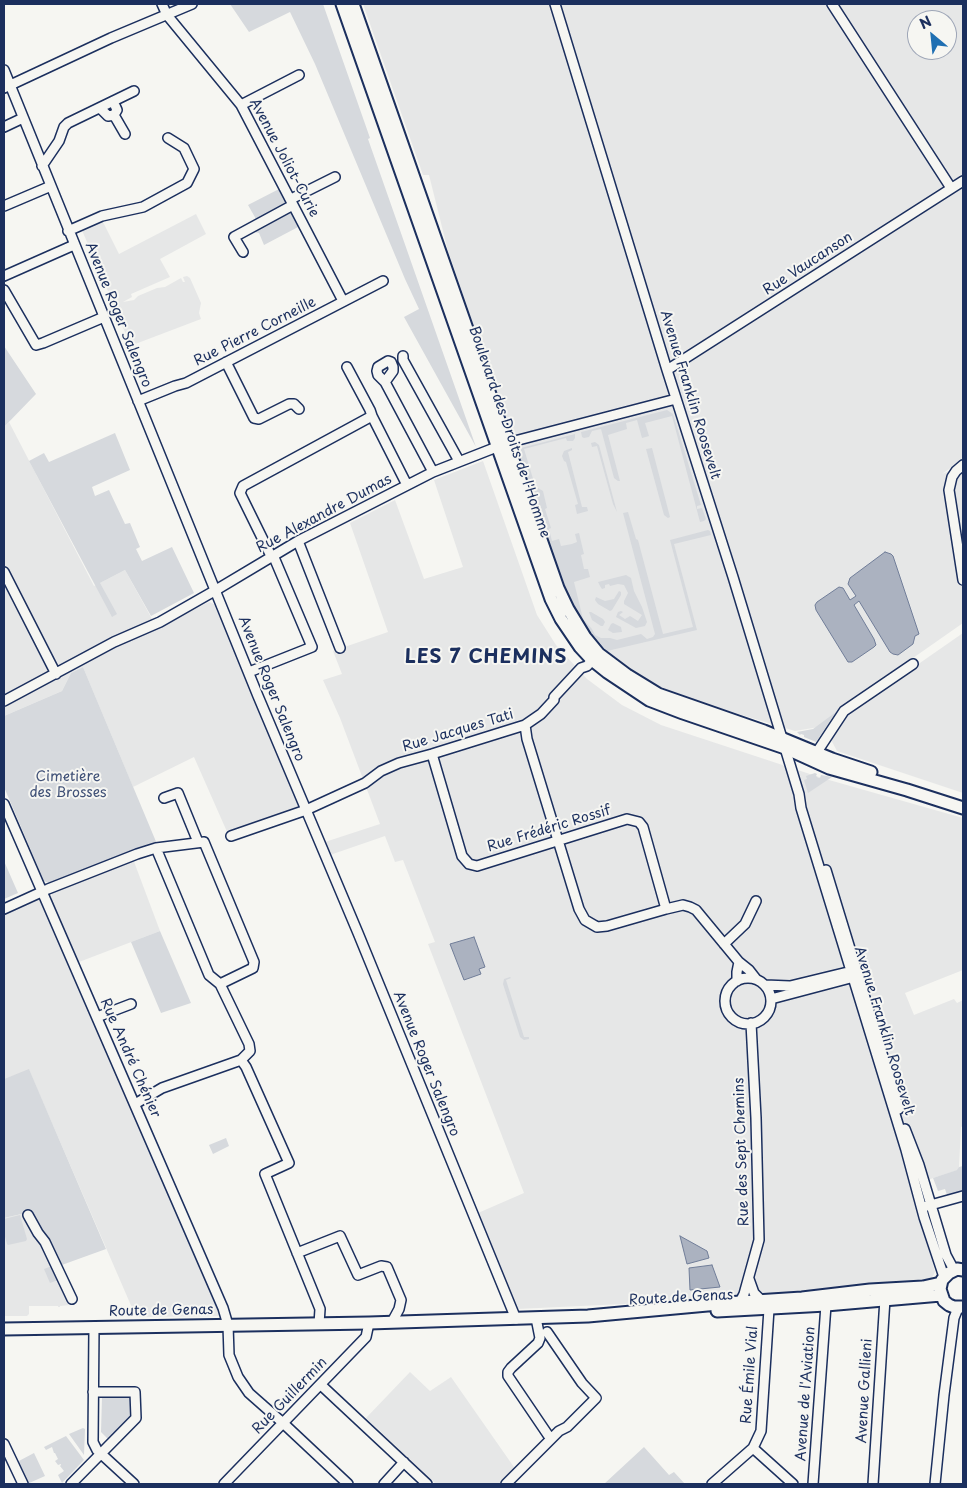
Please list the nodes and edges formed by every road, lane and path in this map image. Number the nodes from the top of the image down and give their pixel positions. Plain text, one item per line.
1 (162, 4) edge
2 (192, 4) edge
3 (342, 4) edge
4 (353, 4) edge
5 (555, 4) edge
6 (832, 4) edge
7 (167, 15) junction
8 (4, 70) edge
9 (298, 75) dead end
10 (7, 87) edge
11 (134, 91) dead end
12 (113, 101) junction
13 (241, 105) junction
14 (100, 108) junction
15 (114, 115) junction
16 (23, 118) junction
17 (4, 127) edge
18 (125, 134) dead end
19 (168, 138) dead end
20 (42, 166) junction
21 (335, 177) dead end
22 (963, 181) edge
23 (50, 186) junction
24 (951, 188) junction
25 (292, 202) junction
26 (4, 206) edge
27 (68, 231) junction
28 (74, 245) junction
29 (243, 252) dead end
30 (4, 276) edge
31 (383, 281) dead end
32 (4, 290) edge
33 (343, 302) junction
34 (104, 318) junction
35 (403, 356) dead end
36 (226, 362) junction
37 (346, 367) dead end
38 (667, 370) junction
39 (385, 382) dead end
40 (676, 398) junction
41 (138, 401) junction
42 (299, 409) dead end
43 (372, 416) junction
44 (502, 445) junction
45 (459, 461) junction
46 (963, 465) edge
47 (433, 472) junction
48 (407, 485) junction
49 (298, 541) junction
50 (272, 556) junction
51 (4, 572) edge
52 (963, 580) edge
53 (216, 590) junction
54 (340, 648) dead end
55 (593, 660) junction
56 (913, 664) dead end
57 (249, 672) junction
58 (56, 674) junction
59 (4, 701) edge
60 (525, 725) junction
61 (783, 743) junction
62 (817, 752) junction
63 (432, 754) junction
64 (164, 798) dead end
65 (963, 802) edge
66 (4, 804) edge
67 (963, 808) edge
68 (306, 810) junction
69 (230, 836) dead end
70 (559, 840) junction
71 (201, 842) junction
72 (156, 848) junction
73 (42, 892) junction
74 (756, 901) dead end
75 (4, 908) edge
76 (666, 908) junction
77 (724, 944) junction
78 (739, 962) junction
79 (855, 974) junction
80 (756, 979) junction
81 (737, 981) junction
82 (220, 984) junction
83 (765, 985) junction
84 (771, 999) junction
85 (131, 1004) dead end
86 (97, 1017) junction
87 (751, 1023) junction
88 (241, 1060) junction
89 (891, 1102) junction
90 (135, 1104) junction
91 (900, 1112) junction
92 (963, 1196) edge
93 (926, 1206) junction
94 (28, 1215) dead end
95 (297, 1253) junction
96 (748, 1278) junction
97 (949, 1279) edge
98 (805, 1297) junction
99 (72, 1299) dead end
100 (884, 1299) junction
101 (740, 1302) junction
102 (765, 1305) junction
103 (826, 1305) junction
104 (957, 1307) edge
105 (595, 1315) junction
106 (638, 1316) junction
107 (516, 1318) junction
108 (536, 1318) junction
109 (392, 1322) junction
110 (369, 1323) junction
111 (319, 1324) junction
112 (228, 1325) junction
113 (94, 1327) junction
114 (4, 1328) edge
115 (547, 1332) dead end
116 (321, 1385) junction
117 (93, 1392) junction
118 (284, 1423) junction
119 (548, 1435) dead end
120 (4, 1444) edge
121 (753, 1448) junction
122 (101, 1454) junction
123 (404, 1462) junction
124 (23, 1484) edge
125 (71, 1484) edge
126 (134, 1484) edge
127 (224, 1484) edge
128 (348, 1484) edge
129 (384, 1484) edge
130 (426, 1484) edge
131 (506, 1484) edge
132 (712, 1484) edge
133 (793, 1484) edge
134 (813, 1484) edge
135 (873, 1484) edge
136 (935, 1484) edge

1 - 7 street, Avenue Joliot-Curie
2 - 7 street
3 - 44 main road, Boulevard des Droits de l'Homme
4 - 44 main road, Boulevard des Droits de l'Homme
5 - 38 street, Avenue Franklin Roosevelt
6 - 24 street
7 - 10 street
7 - 13 street, Avenue Joliot-Curie
8 - 10 street, Avenue Roger Salengro
9 - 13 street
10 - 16 street, Avenue Roger Salengro
11 - 12 street
12 - 14 street
12 - 15 street
13 - 25 street, Avenue Joliot-Curie
14 - 15 street
14 - 20 street
15 - 18 street
16 - 17 street
16 - 20 street, Avenue Roger Salengro
19 - 27 street
20 - 23 street, Avenue Roger Salengro
21 - 25 street
22 - 24 street, Rue Vaucanson
23 - 26 street
23 - 27 street, Avenue Roger Salengro
24 - 38 street, Rue Vaucanson
25 - 29 street
25 - 33 street, Avenue Joliot-Curie
27 - 28 street, Avenue Roger Salengro
28 - 30 street
28 - 34 street, Avenue Roger Salengro
31 - 33 street, Rue Pierre Corneille
32 - 34 street
33 - 36 street, Rue Pierre Corneille
34 - 41 street, Avenue Roger Salengro
35 - 45 street
36 - 41 street, Rue Pierre Corneille
36 - 42 street
37 - 43 street
38 - 40 street, Avenue Franklin Roosevelt
39 - 47 street
40 - 44 street, Rue Alexandre Dumas
40 - 61 street, Avenue Franklin Roosevelt
41 - 53 street, Avenue Roger Salengro
43 - 48 street
43 - 50 street
44 - 45 street, Rue Alexandre Dumas
44 - 55 main road, Boulevard des Droits de l'Homme
45 - 47 street, Rue Alexandre Dumas
46 - 52 street
47 - 48 street, Rue Alexandre Dumas
48 - 49 street, Rue Alexandre Dumas
49 - 50 street, Rue Alexandre Dumas
49 - 54 street
50 - 53 street, Rue Alexandre Dumas
50 - 57 street
51 - 58 street
53 - 57 street, Avenue Roger Salengro
53 - 58 street, Rue Alexandre Dumas
55 - 60 street, Rue Jacques Tati
55 - 61 main road, Boulevard des Droits de l'Homme
56 - 62 street
57 - 68 street, Avenue Roger Salengro
58 - 59 street, Rue Alexandre Dumas
60 - 63 street, Rue Jacques Tati
60 - 70 street
61 - 62 main road
61 - 67 main road
61 - 79 street, Avenue Franklin Roosevelt
62 - 65 main road
63 - 68 street, Rue Jacques Tati
63 - 70 street, Rue Frédéric Rossif
64 - 71 street
66 - 73 street, Rue André Chénier
68 - 69 street, Rue Jacques Tati
68 - 107 street, Avenue Roger Salengro
70 - 76 street
70 - 76 street, Rue Frédéric Rossif
71 - 72 street
71 - 82 street
72 - 73 street
72 - 82 street
73 - 75 street
73 - 86 street, Rue André Chénier
74 - 77 street
76 - 77 street
77 - 78 street
78 - 80 street
78 - 81 street
79 - 83 street
79 - 84 street
79 - 89 street, Avenue Franklin Roosevelt
79 - 91 street, Avenue Franklin Roosevelt
80 - 81 street
80 - 83 street
81 - 87 street
82 - 88 street
83 - 84 street
84 - 87 street
85 - 86 street
86 - 90 street, Rue André Chénier
87 - 96 street, Rue des Sept Chemins
88 - 90 street
88 - 95 street
89 - 91 street
89 - 93 street, Avenue Franklin Roosevelt
90 - 112 street, Rue André Chénier
91 - 93 street, Avenue Franklin Roosevelt
92 - 93 street
93 - 97 street, Avenue Franklin Roosevelt
94 - 99 street
95 - 109 street
95 - 111 street
96 - 101 street, Rue des Sept Chemins
96 - 102 street
97 - 98 main road, Route de Genas
97 - 100 main road, Route de Genas
97 - 104 main road
98 - 102 main road, Route de Genas
98 - 103 street, Route de Genas
100 - 103 main road, Route de Genas
100 - 135 street, Avenue Gallieni
101 - 102 main road, Route de Genas
101 - 105 main road, Route de Genas
101 - 106 street
102 - 103 main road, Route de Genas
102 - 106 main road, Route de Genas
102 - 121 street, Rue Émile Vial
103 - 134 street, Avenue de l'Aviation
104 - 136 street
105 - 106 main road, Route de Genas
105 - 108 main road, Route de Genas
107 - 108 main road, Route de Genas
107 - 109 main road, Route de Genas
108 - 119 street
109 - 110 main road, Route de Genas
110 - 111 main road, Route de Genas
110 - 116 street, Rue Guillermin
111 - 112 main road, Route de Genas
112 - 113 main road, Route de Genas
112 - 118 street, Rue André Chénier
113 - 114 main road, Route de Genas
113 - 117 street
115 - 131 street
116 - 118 street, Rue Guillermin
116 - 123 street
117 - 122 street
117 - 122 street
118 - 127 street, Rue Guillermin
118 - 128 street, Rue André Chénier
120 - 124 street
121 - 132 street
121 - 133 street
122 - 125 street
122 - 126 street
123 - 129 street
123 - 130 street

